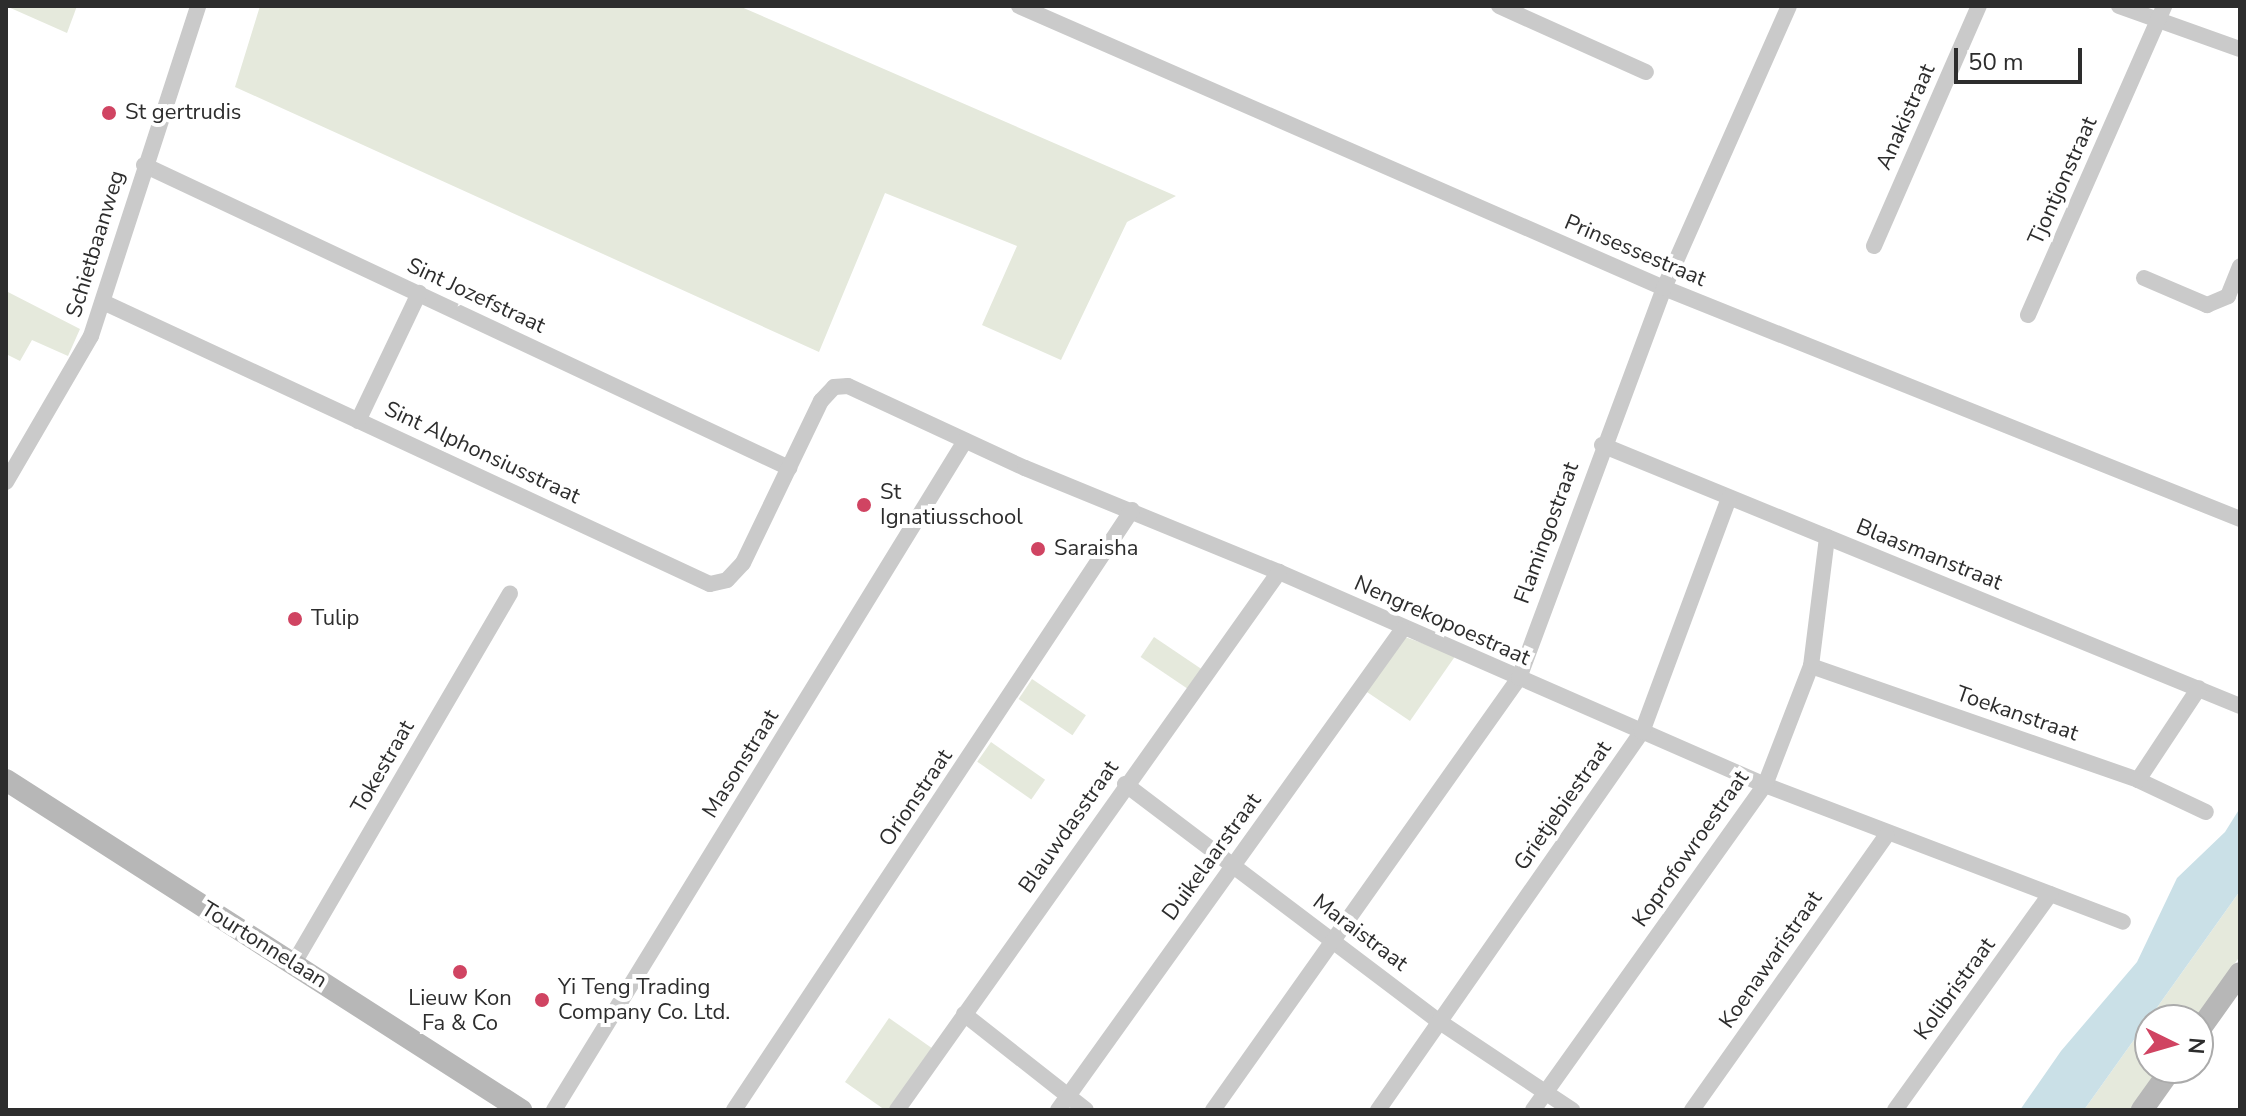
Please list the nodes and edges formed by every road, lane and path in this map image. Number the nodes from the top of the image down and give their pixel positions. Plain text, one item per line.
1 (198, 6) edge
2 (1019, 6) edge
3 (1499, 6) edge
4 (1789, 6) edge
5 (1979, 6) edge
6 (2119, 6) edge
7 (2161, 13) edge
8 (2240, 49) edge
9 (1646, 72) dead end
10 (144, 165) junction
11 (1874, 246) dead end
12 (2240, 266) edge
13 (2144, 278) dead end
14 (1664, 288) junction
15 (419, 293) junction
16 (2234, 299) edge
17 (103, 302) junction
18 (2028, 315) dead end
19 (358, 421) junction
20 (965, 441) junction
21 (1602, 445) junction
22 (789, 468) junction
23 (6, 482) edge
24 (1729, 498) junction
25 (1132, 510) junction
26 (2240, 519) edge
27 (1827, 537) junction
28 (1279, 572) junction
29 (510, 593) dead end
30 (1402, 630) junction
31 (1811, 666) junction
32 (1519, 678) junction
33 (2199, 688) junction
34 (2240, 706) edge
35 (1642, 732) junction
36 (6, 780) edge
37 (2138, 780) junction
38 (1125, 784) junction
39 (1765, 785) junction
40 (2206, 812) dead end
41 (1887, 835) junction
42 (1232, 865) junction
43 (2050, 894) junction
44 (2123, 922) dead end
45 (1336, 941) junction
46 (294, 963) junction
47 (2240, 974) edge
48 (2214, 1010) edge
49 (964, 1014) junction
50 (1440, 1022) junction
51 (2161, 1084) edge
52 (1545, 1092) junction
53 (1063, 1103) edge
54 (521, 1110) edge
55 (554, 1110) edge
56 (734, 1110) edge
57 (897, 1110) edge
58 (1086, 1110) edge
59 (1213, 1110) edge
60 (1378, 1110) edge
61 (1533, 1110) edge
62 (1572, 1110) edge
63 (1692, 1110) edge
64 (1895, 1110) edge
65 (2142, 1110) edge

1 - 10 street, Schietbaanweg
2 - 14 street, Prinsessestraat
3 - 9 street
4 - 14 street, Flamingostraat
5 - 11 street, Anakistraat
6 - 7 street
7 - 8 street
7 - 18 street, Tjontjonstraat
10 - 15 street, Sint Jozefstraat
10 - 17 street, Schietbaanweg
12 - 16 street
13 - 16 street
14 - 21 street, Flamingostraat
14 - 26 street, Prinsessestraat
15 - 19 street
15 - 22 street, Sint Jozefstraat
17 - 19 street, Sint Alphonsiusstraat
17 - 23 street, Schietbaanweg
19 - 22 street, Sint Alphonsiusstraat
20 - 22 street, Nengrekopoestraat
20 - 25 street, Nengrekopoestraat
20 - 55 street, Masonstraat
21 - 24 street, Blaasmanstraat
21 - 32 street, Flamingostraat
24 - 27 street, Blaasmanstraat
24 - 35 street, Grietjebiestraat
25 - 28 street, Nengrekopoestraat
25 - 56 street, Orionstraat
27 - 31 street, Koprofowroestraat
27 - 33 street, Blaasmanstraat
28 - 30 street, Nengrekopoestraat
28 - 38 street, Blauwdasstraat
29 - 46 street, Tokestraat
30 - 32 street, Nengrekopoestraat
30 - 42 street, Duikelaarstraat
31 - 37 street, Toekanstraat
31 - 39 street, Koprofowroestraat
32 - 35 street, Nengrekopoestraat
32 - 45 street, Flamingostraat
33 - 34 street, Blaasmanstraat
33 - 37 street
35 - 39 street, Nengrekopoestraat
35 - 50 street, Grietjebiestraat
36 - 46 street, Tourtonnelaan
37 - 40 street, Toekanstraat
38 - 42 street, Maraistraat
38 - 49 street, Blauwdasstraat
39 - 41 street, Nengrekopoestraat
39 - 52 street, Koprofowroestraat
41 - 43 street, Nengrekopoestraat
41 - 63 street, Koenawaristraat
42 - 45 street, Maraistraat
42 - 53 street, Duikelaarstraat
43 - 44 street, Nengrekopoestraat
43 - 64 street, Kolibristraat
45 - 50 street, Maraistraat
45 - 59 street, Flamingostraat
46 - 54 street, Tourtonnelaan
47 - 48 street
49 - 53 street
49 - 57 street, Blauwdasstraat
50 - 52 street, Maraistraat
50 - 60 street, Grietjebiestraat
51 - 65 street
52 - 61 street, Koprofowroestraat
52 - 62 street, Maraistraat
53 - 58 street

